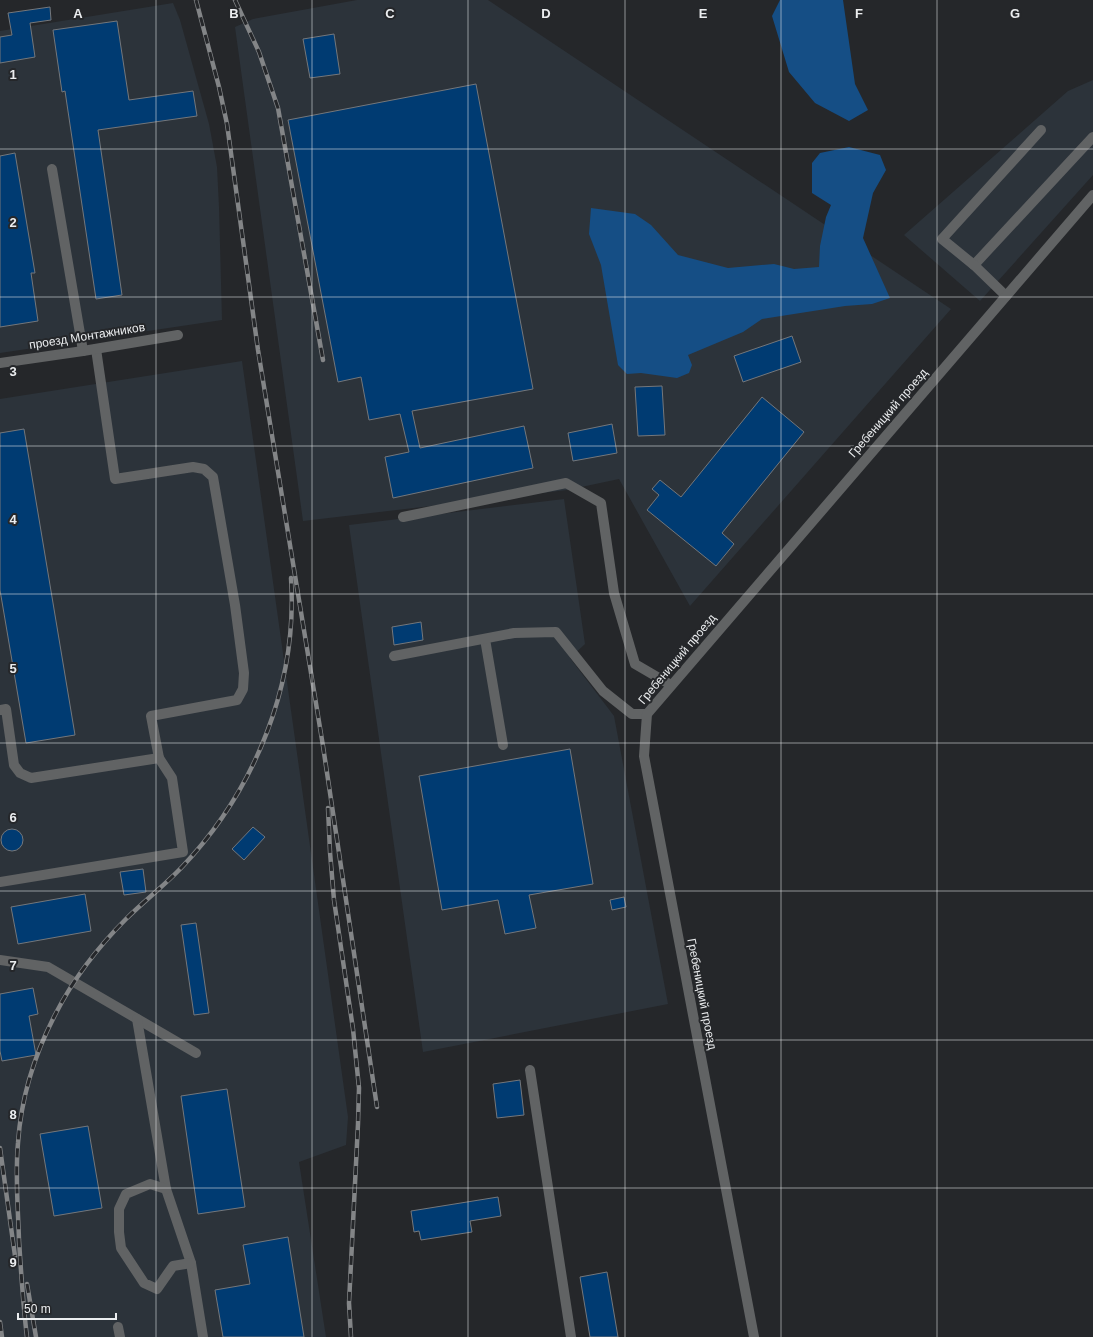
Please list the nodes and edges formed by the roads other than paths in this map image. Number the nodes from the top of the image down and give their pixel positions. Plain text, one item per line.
1 (1041, 130) dead end
2 (1093, 137) edge
3 (52, 169) dead end
4 (1093, 195) edge
5 (974, 266) junction
6 (1006, 296) junction
7 (178, 335) dead end
8 (96, 349) junction
9 (83, 351) junction
10 (0, 363) edge
11 (404, 517) dead end
12 (485, 639) junction
13 (394, 656) dead end
14 (672, 685) junction
15 (0, 710) edge
16 (647, 714) junction
17 (503, 745) dead end
18 (159, 758) junction
19 (0, 882) edge
20 (0, 960) edge
21 (137, 1019) junction
22 (196, 1053) dead end
23 (530, 1070) dead end
24 (166, 1189) junction
25 (191, 1263) junction
26 (203, 1337) edge
27 (571, 1337) edge
28 (754, 1337) edge

1 - 5 street
2 - 5 street
3 - 9 street
4 - 6 street, Гребеницкий проезд
5 - 6 street
6 - 14 street, Гребеницкий проезд
7 - 8 street, проезд Монтажников
8 - 9 street, проезд Монтажников
8 - 18 street
9 - 10 street, проезд Монтажников
11 - 14 street
12 - 13 street
12 - 16 street
12 - 17 street
14 - 16 street, Гребеницкий проезд
15 - 18 street
16 - 28 street, Гребеницкий проезд
18 - 19 street
20 - 21 street
21 - 22 street
21 - 24 street
23 - 27 street
24 - 25 street
24 - 25 street
25 - 26 street

